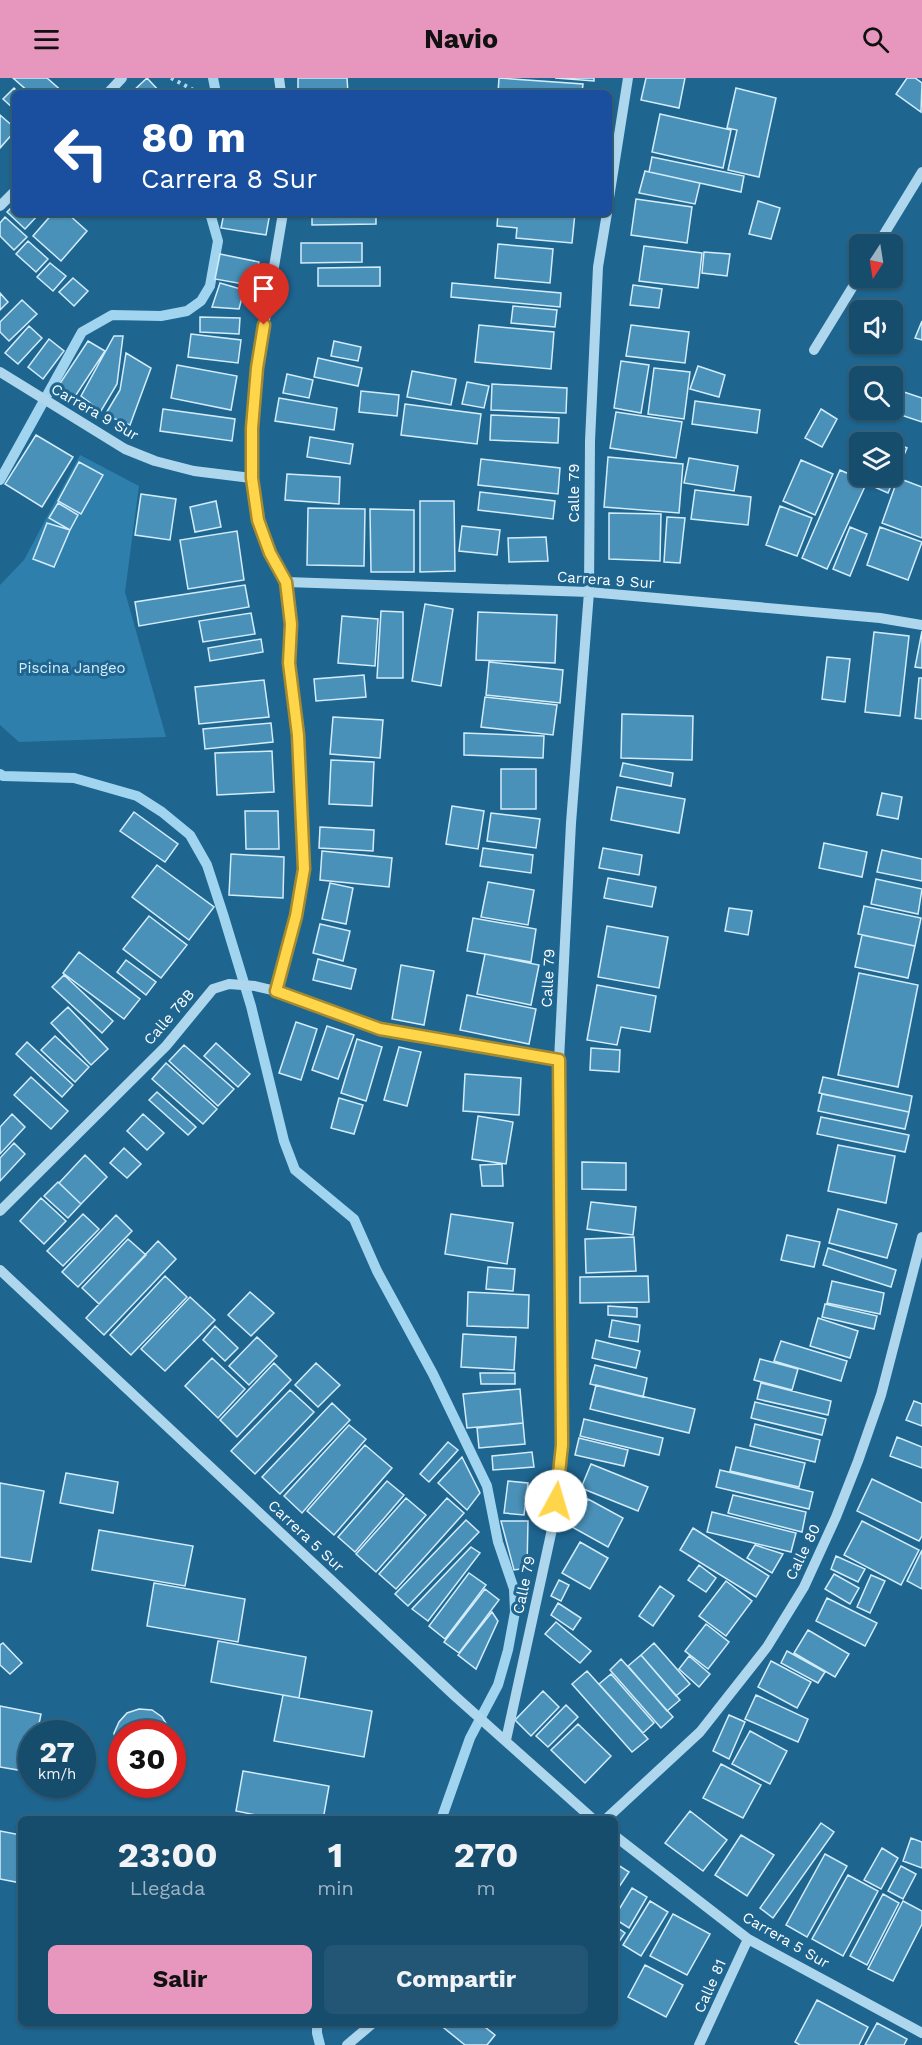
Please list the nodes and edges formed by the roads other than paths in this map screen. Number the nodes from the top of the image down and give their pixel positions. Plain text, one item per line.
1 (122, 78) edge
2 (628, 78) edge
3 (111, 90) edge
4 (922, 172) edge
5 (612, 179) edge
6 (12, 194) edge
7 (0, 206) edge
8 (282, 216) edge
9 (606, 216) edge
10 (884, 234) edge
11 (852, 288) edge
12 (814, 350) dead end
13 (0, 372) edge
14 (252, 478) junction
15 (286, 582) junction
16 (589, 592) junction
17 (922, 625) edge
18 (276, 991) junction
19 (559, 1060) junction
20 (0, 1211) edge
21 (922, 1237) edge
22 (0, 1270) edge
23 (506, 1740) junction
24 (590, 1816) edge
25 (609, 1816) edge
26 (618, 1838) edge
27 (748, 1938) junction
28 (370, 2026) edge
29 (922, 2033) edge
30 (347, 2045) edge
31 (699, 2045) edge

1 - 3 street
2 - 5 street
4 - 10 street
6 - 7 street
8 - 14 street
9 - 16 street, Calle 79
11 - 12 street
13 - 14 street, Carrera 9 Sur
14 - 15 street
15 - 16 street, Carrera 9 Sur
15 - 18 street
16 - 17 street, Carrera 9 Sur
16 - 19 street, Calle 79
18 - 19 street, Calle 78B
18 - 20 street, Calle 78B
19 - 23 street, Calle 79
21 - 25 street, Calle 80
22 - 23 street, Carrera 5 Sur
23 - 24 street, Carrera 5 Sur
26 - 27 street, Carrera 5 Sur
27 - 29 street, Carrera 5 Sur
27 - 31 street, Calle 81
28 - 30 street

